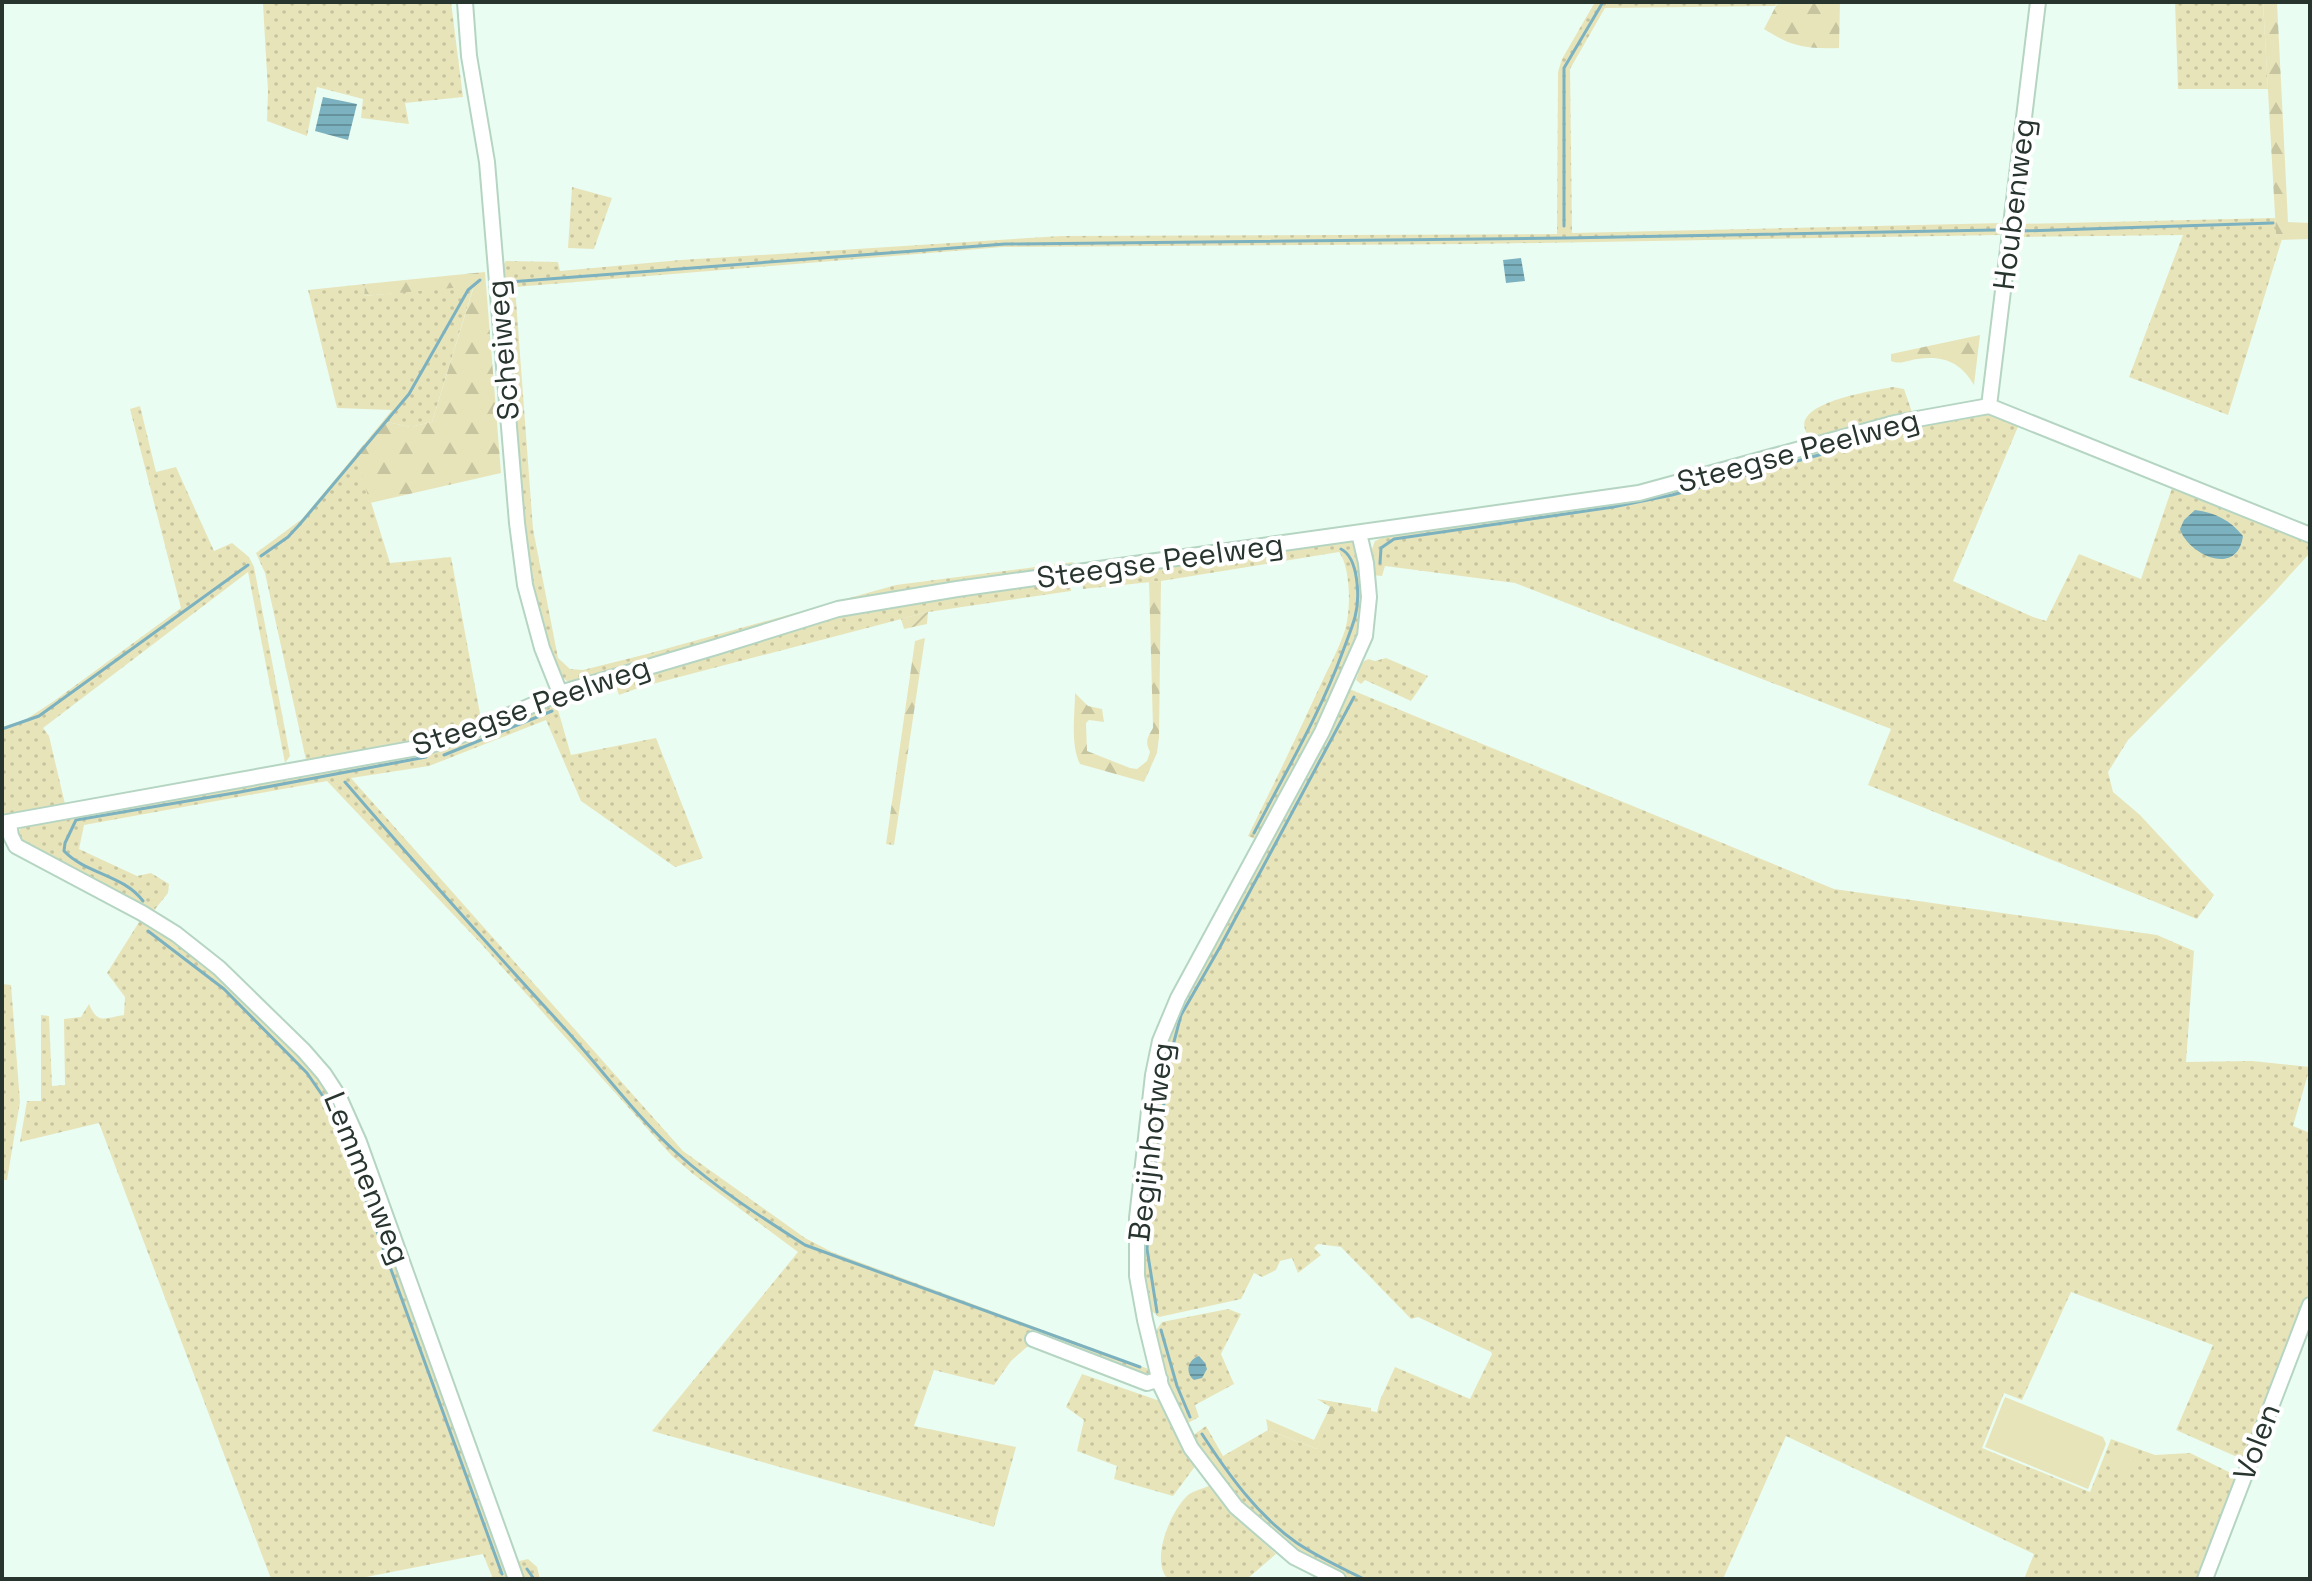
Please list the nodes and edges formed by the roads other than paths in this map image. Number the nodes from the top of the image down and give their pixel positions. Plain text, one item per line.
1 (465, 2) edge
2 (2038, 2) edge
3 (1989, 406) junction
4 (1359, 533) junction
5 (2310, 535) edge
6 (560, 693) junction
7 (6, 823) edge
8 (2310, 1305) edge
9 (1033, 1339) dead end
10 (1160, 1379) junction
11 (516, 1579) edge
12 (1338, 1579) edge
13 (2205, 1579) edge

1 - 6 street, Scheiweg
2 - 3 street, Houbenweg
3 - 4 street, Steegse Peelweg
3 - 5 street
4 - 6 street, Steegse Peelweg
4 - 10 street, Begijnhofweg
6 - 7 street, Steegse Peelweg
7 - 11 street, Lemmenweg
8 - 13 street, Volen
9 - 10 street
10 - 12 street, Begijnhofweg

